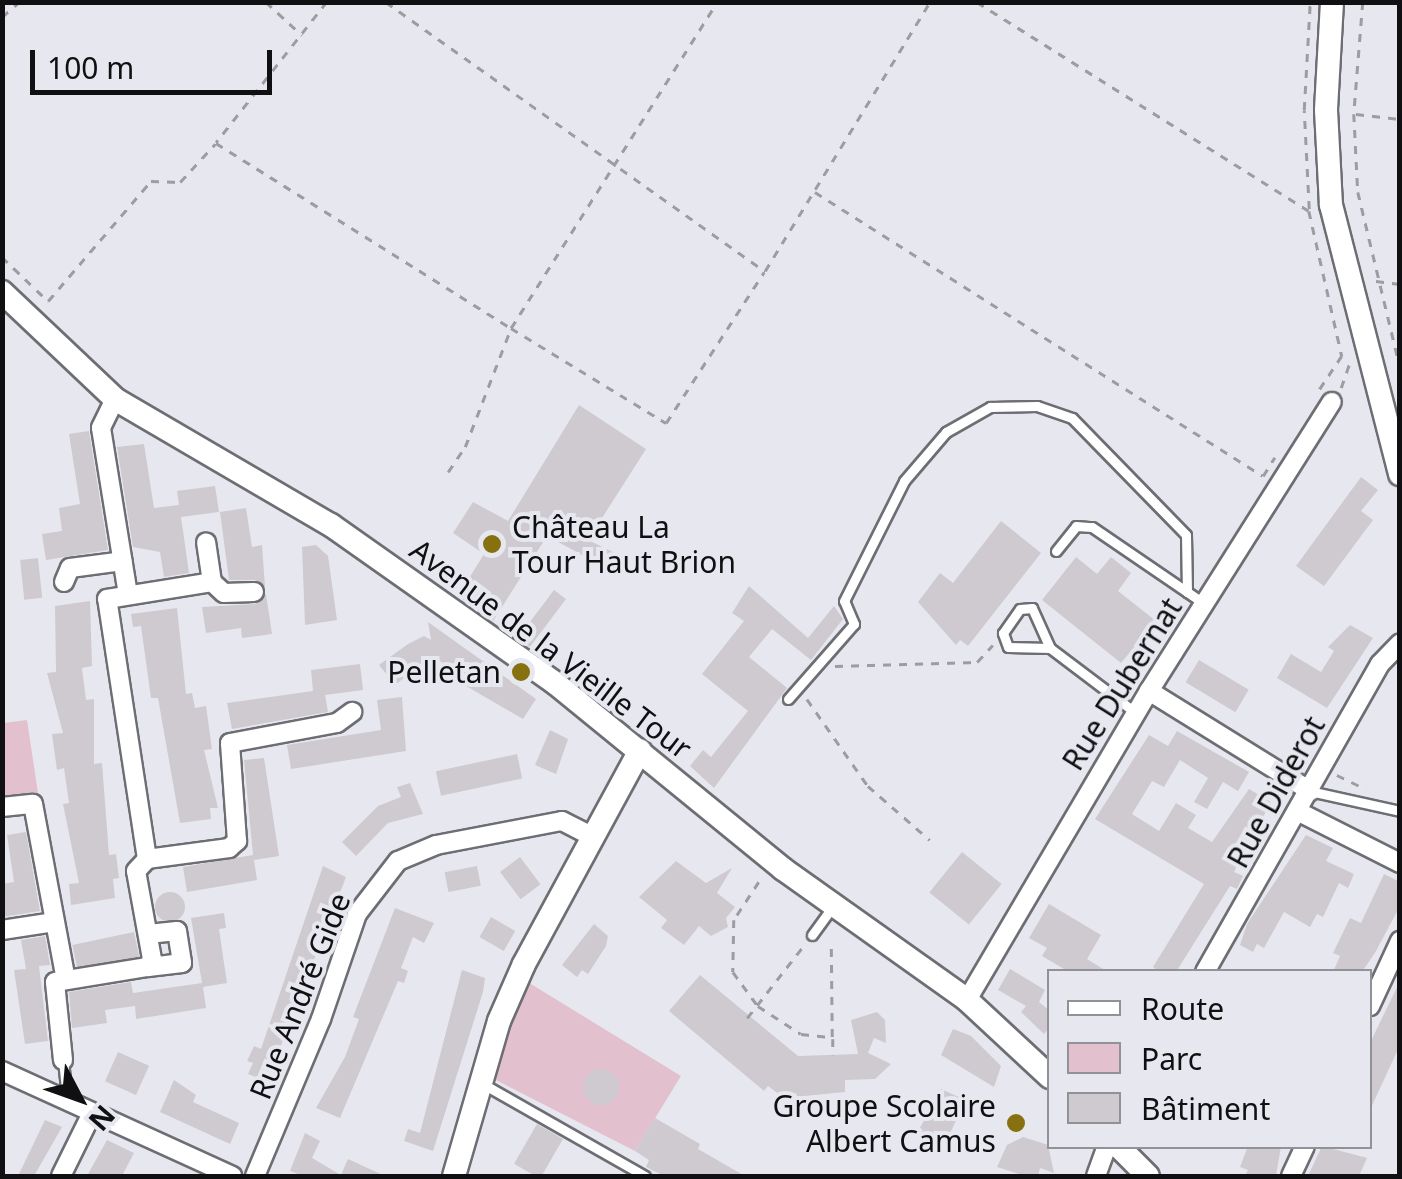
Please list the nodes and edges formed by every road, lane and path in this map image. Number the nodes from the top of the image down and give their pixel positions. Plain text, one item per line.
1 (19, 2) edge
2 (266, 2) edge
3 (327, 2) edge
4 (386, 2) edge
5 (717, 2) edge
6 (930, 2) edge
7 (978, 2) edge
8 (1332, 2) edge
9 (1363, 2) edge
10 (2, 17) edge
11 (302, 35) junction
12 (1354, 114) junction
13 (1400, 118) edge
14 (216, 143) junction
15 (615, 164) junction
16 (815, 192) junction
17 (2, 257) edge
18 (764, 271) junction
19 (1375, 281) junction
20 (1400, 284) edge
21 (2, 292) edge
22 (511, 328) junction
23 (1352, 359) dead end
24 (1400, 366) edge
25 (1324, 398) junction
26 (115, 399) junction
27 (1281, 448) dead end
28 (448, 472) dead end
29 (1400, 474) edge
30 (206, 542) dead end
31 (1056, 551) dead end
32 (123, 561) junction
33 (64, 582) dead end
34 (212, 582) junction
35 (254, 592) dead end
36 (1186, 592) junction
37 (128, 594) junction
38 (1205, 604) junction
39 (1003, 633) junction
40 (1400, 643) edge
41 (1050, 648) junction
42 (825, 660) junction
43 (798, 691) junction
44 (1149, 691) junction
45 (788, 699) dead end
46 (352, 712) dead end
47 (1136, 713) junction
48 (640, 750) junction
49 (1322, 768) junction
50 (1310, 791) junction
51 (1375, 794) dead end
52 (2, 807) edge
53 (1400, 811) edge
54 (1298, 812) junction
55 (590, 834) junction
56 (930, 840) dead end
57 (147, 859) junction
58 (1400, 863) edge
59 (760, 882) dead end
60 (833, 904) junction
61 (54, 922) junction
62 (2, 930) edge
63 (148, 934) junction
64 (812, 935) joint
65 (1400, 941) edge
66 (831, 944) dead end
67 (148, 967) junction
68 (1208, 969) edge
69 (66, 980) junction
70 (967, 1000) junction
71 (1372, 1002) edge
72 (758, 1006) junction
73 (747, 1018) dead end
74 (832, 1037) junction
75 (833, 1055) dead end
76 (63, 1060) joint
77 (2, 1071) edge
78 (1047, 1071) edge
79 (481, 1083) junction
80 (67, 1101) junction
81 (92, 1113) junction
82 (1106, 1149) edge
83 (1121, 1149) edge
84 (1304, 1149) edge
85 (61, 1176) edge
86 (232, 1176) edge
87 (255, 1176) edge
88 (454, 1176) edge
89 (645, 1176) edge
90 (1096, 1176) edge
91 (1148, 1176) edge
92 (1292, 1176) edge

1 - 10 path
2 - 11 path
3 - 11 path
4 - 15 path
5 - 15 path
6 - 16 path
7 - 25 path
8 - 29 street
9 - 12 path
11 - 14 path
12 - 13 path
12 - 19 path
14 - 17 path
14 - 22 path
15 - 18 path
15 - 22 path
16 - 18 path
16 - 27 path
18 - 22 path
19 - 20 path
19 - 24 path
21 - 26 street, Avenue de la Vieille Tour
22 - 28 path
23 - 25 path
25 - 38 street, Rue Dubernat
26 - 32 street
26 - 48 street, Avenue de la Vieille Tour
30 - 34 street
31 - 36 lane
32 - 33 street
32 - 37 street
34 - 35 street
34 - 37 street
36 - 38 lane
36 - 42 lane
37 - 57 street
38 - 44 street, Rue Dubernat
39 - 41 lane
39 - 41 lane
39 - 42 path
40 - 49 street, Rue Diderot
41 - 47 lane
42 - 43 lane
43 - 45 lane
43 - 56 path
44 - 47 street, Rue Dubernat
44 - 50 street
46 - 57 street
47 - 70 street, Rue Dubernat
48 - 55 street
48 - 60 street, Avenue de la Vieille Tour
49 - 50 street, Rue Diderot
49 - 51 path
50 - 53 lane
50 - 54 street, Rue Diderot
52 - 61 street
54 - 58 street
54 - 68 street, Rue Diderot
55 - 79 street
55 - 87 street, Rue André Gide
57 - 63 street
59 - 72 path
60 - 64 lane
60 - 70 street, Avenue de la Vieille Tour
61 - 62 street
61 - 69 street
63 - 67 street
63 - 67 street
64 - 72 path
65 - 71 street
66 - 74 path
67 - 69 street
69 - 76 street
70 - 78 street, Avenue de la Vieille Tour
72 - 73 path
72 - 74 path
74 - 75 path
76 - 80 lane
77 - 80 street
79 - 88 street
79 - 89 lane
80 - 81 street
81 - 85 street
81 - 86 street
82 - 90 street
83 - 91 street
84 - 92 street

